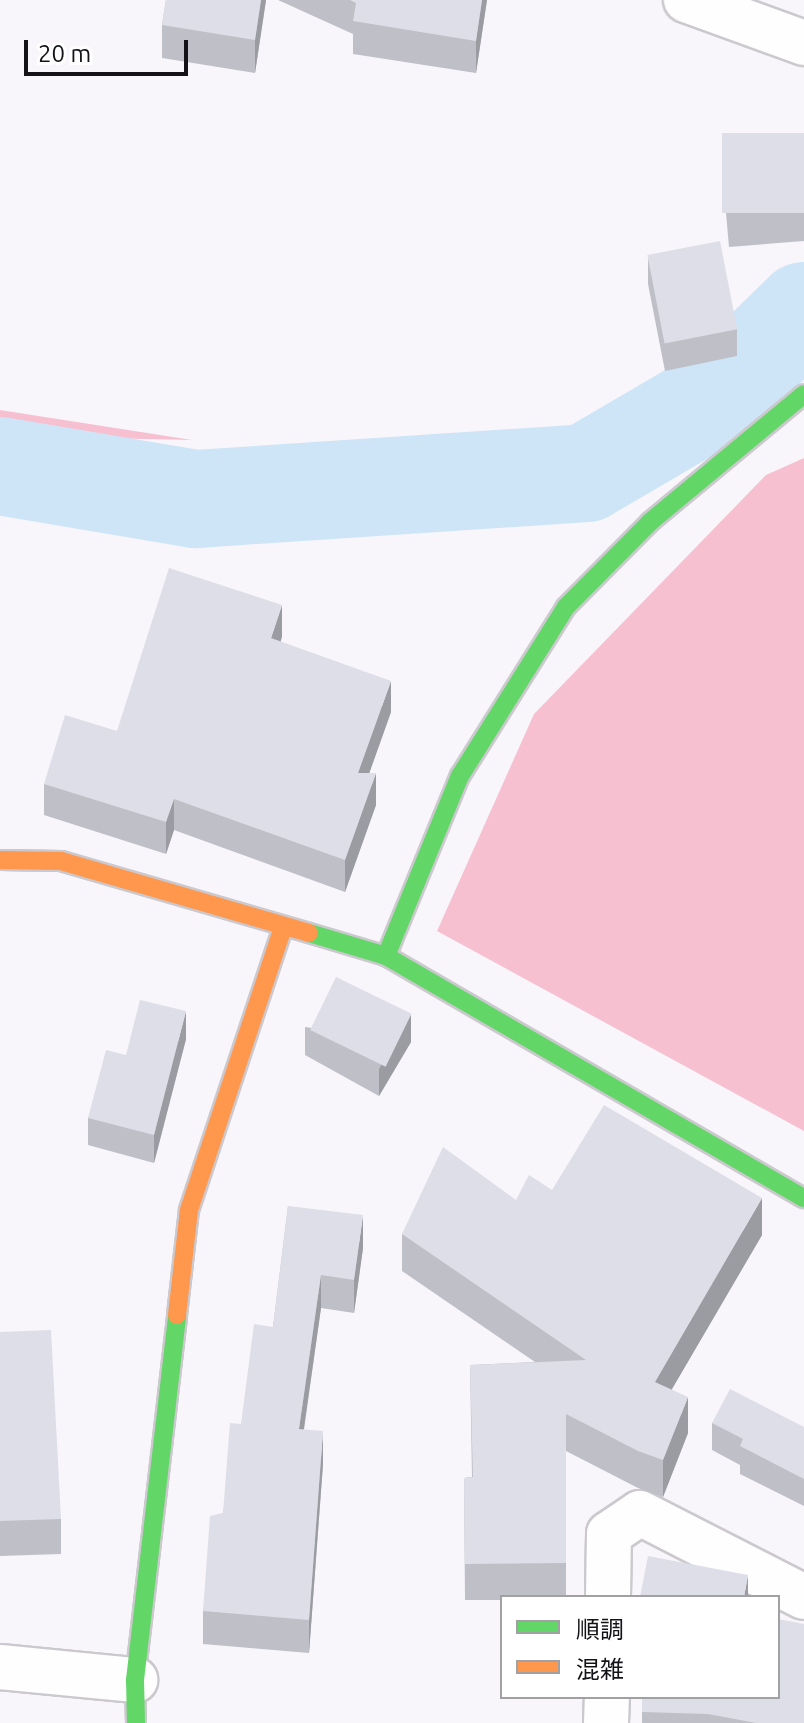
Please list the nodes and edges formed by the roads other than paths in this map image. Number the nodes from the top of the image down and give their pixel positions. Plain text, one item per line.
1 (686, 0) edge
2 (804, 43) edge
3 (804, 394) edge
4 (0, 860) edge
5 (283, 928) junction
6 (386, 956) junction
7 (804, 1198) edge
8 (608, 1595) edge
9 (804, 1597) edge
10 (0, 1667) edge
11 (135, 1680) junction
12 (607, 1699) edge
13 (136, 1723) edge
14 (606, 1723) edge

1 - 2 street
3 - 6 street
4 - 5 street
5 - 6 street
5 - 11 street
6 - 7 street
8 - 9 street
10 - 11 street
11 - 13 street
12 - 14 street

